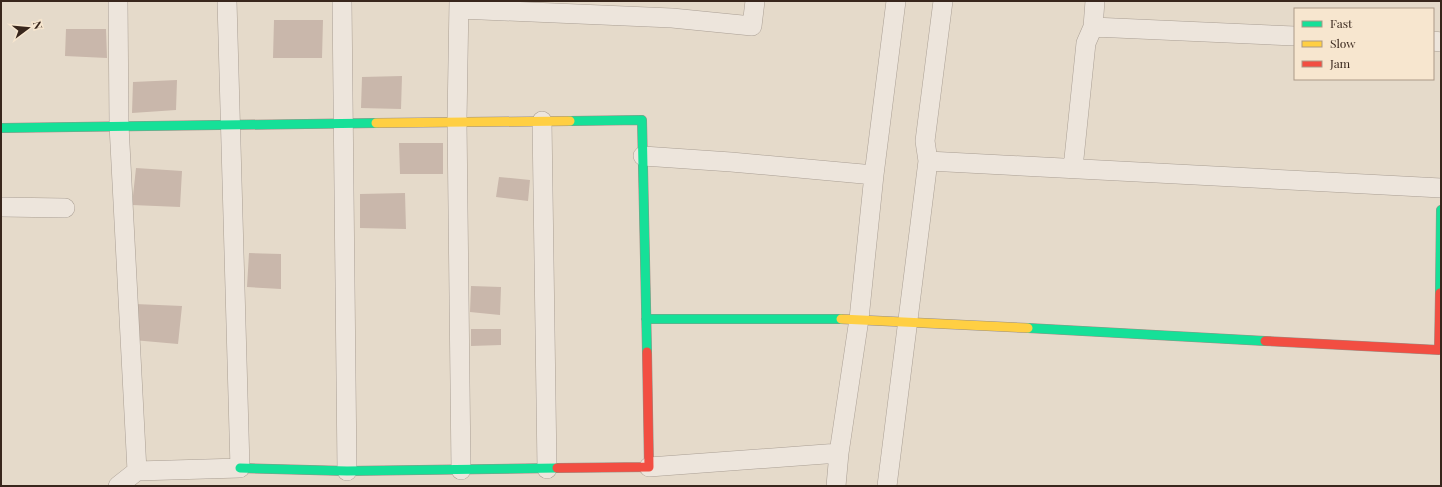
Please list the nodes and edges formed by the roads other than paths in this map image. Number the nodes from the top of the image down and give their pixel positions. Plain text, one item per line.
1 (118, 1) edge
2 (227, 1) edge
3 (342, 1) edge
4 (755, 1) edge
5 (896, 1) edge
6 (943, 1) edge
7 (1095, 1) edge
8 (459, 5) edge
9 (1093, 28) junction
10 (1294, 36) edge
11 (542, 120) junction
12 (457, 122) junction
13 (343, 123) junction
14 (230, 124) junction
15 (119, 125) junction
16 (1, 128) edge
17 (643, 156) junction
18 (928, 161) junction
19 (1073, 168) junction
20 (874, 175) junction
21 (1441, 188) edge
22 (1, 207) edge
23 (65, 208) dead end
24 (1441, 210) edge
25 (646, 319) junction
26 (859, 319) junction
27 (907, 322) junction
28 (839, 453) junction
29 (649, 467) junction
30 (240, 468) junction
31 (547, 469) junction
32 (461, 470) junction
33 (137, 471) junction
34 (347, 471) junction
35 (118, 486) edge
36 (836, 486) edge
37 (887, 486) edge

1 - 15 street
2 - 14 street
3 - 13 street
4 - 8 street
5 - 20 street
6 - 18 street
7 - 9 street
8 - 12 street
9 - 10 street
9 - 19 street
11 - 12 street
11 - 17 street
11 - 31 street
12 - 13 street
12 - 32 street
13 - 14 street
13 - 34 street
14 - 15 street
14 - 30 street
15 - 16 street
15 - 33 street
17 - 20 street
17 - 25 street
18 - 19 street
18 - 27 street
19 - 21 street
20 - 26 street
22 - 23 street
24 - 27 street
25 - 26 street
25 - 29 street
26 - 27 street
26 - 28 street
27 - 37 street
28 - 29 street
28 - 36 street
29 - 31 street
30 - 33 street
30 - 34 street
31 - 32 street
32 - 34 street
33 - 35 street

